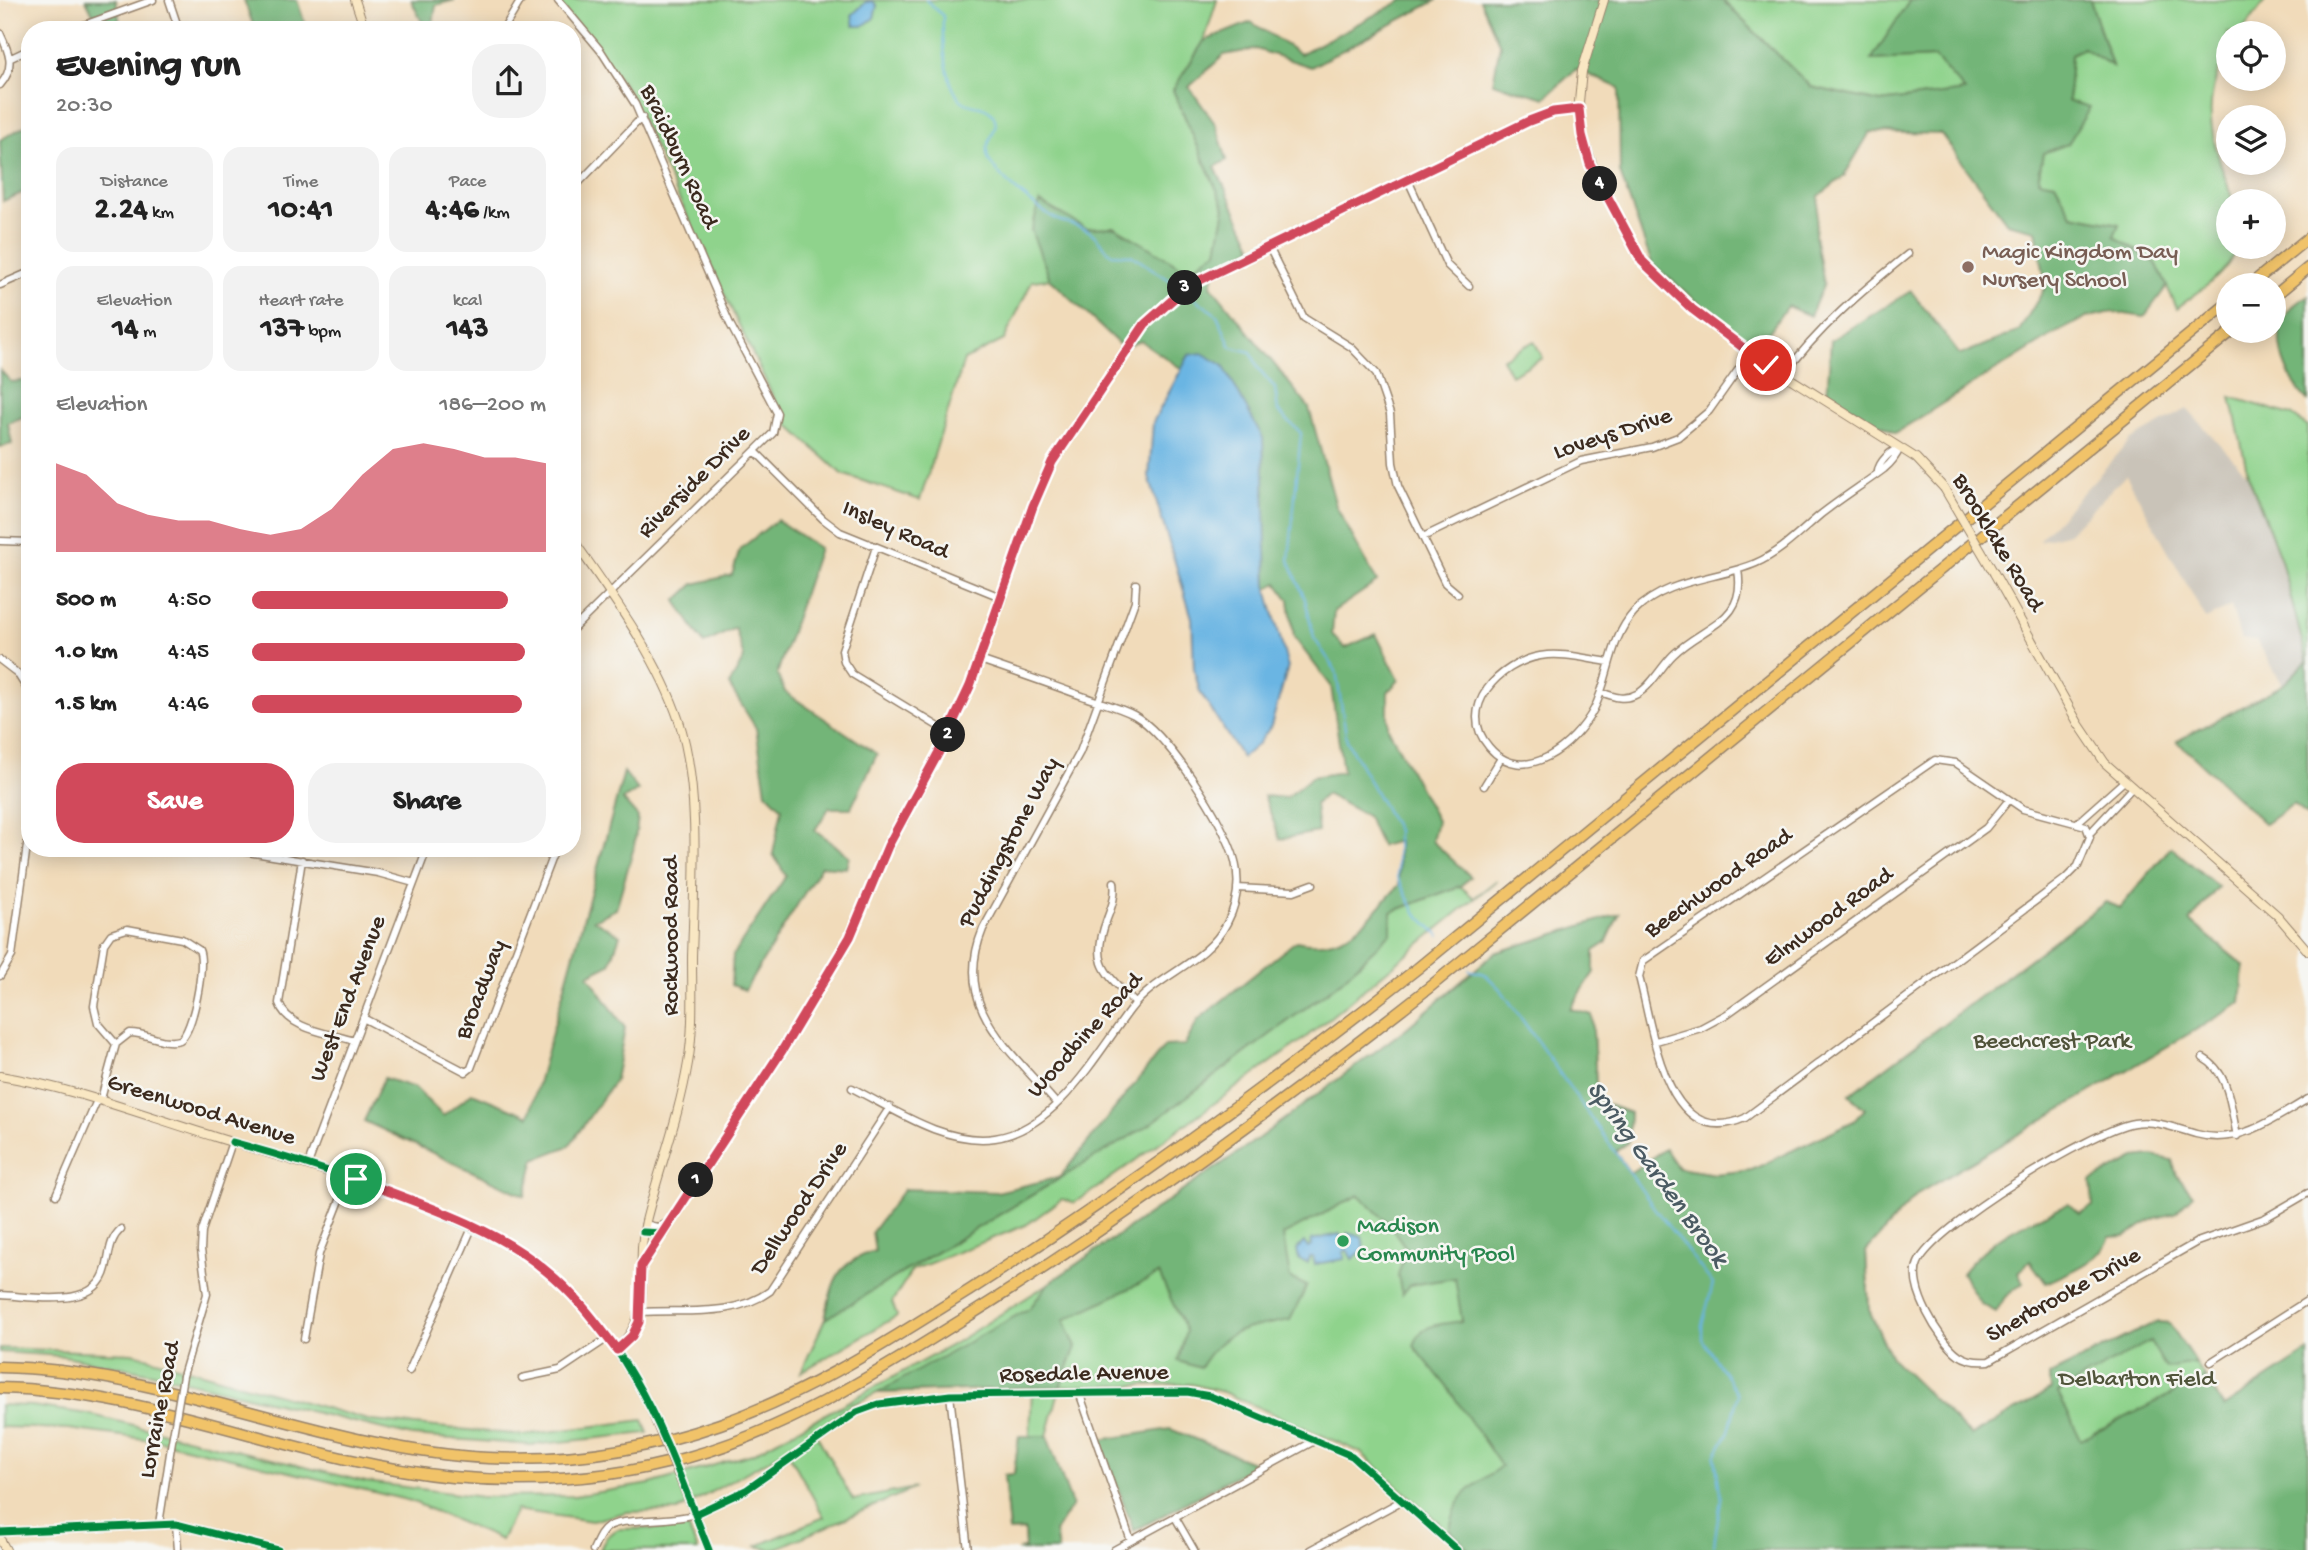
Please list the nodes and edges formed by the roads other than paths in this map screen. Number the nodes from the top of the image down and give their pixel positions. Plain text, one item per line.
1 (153, 0) edge
2 (169, 0) edge
3 (355, 0) edge
4 (521, 0) edge
5 (558, 0) edge
6 (1604, 0) edge
7 (95, 21) edge
8 (177, 21) edge
9 (362, 21) edge
10 (508, 21) edge
11 (575, 21) edge
12 (581, 28) edge
13 (0, 33) edge
14 (21, 53) edge
15 (11, 58) junction
16 (0, 85) edge
17 (1579, 109) junction
18 (642, 117) junction
19 (1408, 180) junction
20 (581, 181) edge
21 (2308, 238) edge
22 (1268, 245) junction
23 (1908, 254) dead end
24 (2308, 268) edge
25 (2265, 273) edge
26 (21, 276) edge
27 (0, 285) edge
28 (1469, 286) dead end
29 (2286, 286) edge
30 (2216, 313) edge
31 (2217, 343) edge
32 (739, 344) joint
33 (1750, 353) junction
34 (1783, 376) junction
35 (1900, 448) junction
36 (755, 451) junction
37 (1423, 537) junction
38 (0, 541) edge
39 (21, 542) edge
40 (876, 547) junction
41 (581, 551) edge
42 (1738, 570) junction
43 (1136, 584) dead end
44 (611, 594) junction
45 (1458, 594) dead end
46 (1003, 597) junction
47 (581, 622) edge
48 (0, 660) edge
49 (980, 660) junction
50 (1608, 662) junction
51 (21, 679) edge
52 (1601, 692) junction
53 (1098, 701) junction
54 (949, 733) junction
55 (1501, 758) junction
56 (2123, 782) junction
57 (1484, 786) dead end
58 (2131, 789) junction
59 (2008, 801) junction
60 (2078, 822) junction
61 (2091, 832) junction
62 (25, 857) edge
63 (282, 857) edge
64 (424, 857) edge
65 (552, 857) edge
66 (302, 860) junction
67 (1114, 882) dead end
68 (414, 883) junction
69 (1313, 884) dead end
70 (1237, 888) junction
71 (2308, 951) edge
72 (0, 976) edge
73 (1135, 1003) junction
74 (363, 1018) junction
75 (354, 1041) junction
76 (1656, 1041) junction
77 (116, 1044) junction
78 (2203, 1058) dead end
79 (0, 1076) edge
80 (852, 1088) dead end
81 (100, 1099) junction
82 (2308, 1099) edge
83 (1056, 1103) junction
84 (890, 1107) junction
85 (2236, 1136) junction
86 (232, 1142) junction
87 (308, 1164) junction
88 (349, 1177) junction
89 (2308, 1193) edge
90 (56, 1195) dead end
91 (668, 1223) junction
92 (121, 1228) dead end
93 (472, 1228) junction
94 (644, 1228) junction
95 (663, 1233) junction
96 (641, 1266) junction
97 (0, 1295) edge
98 (2308, 1300) edge
99 (640, 1312) junction
100 (608, 1338) junction
101 (304, 1339) dead end
102 (617, 1350) junction
103 (2211, 1362) dead end
104 (0, 1367) edge
105 (409, 1371) dead end
106 (522, 1378) dead end
107 (0, 1388) edge
108 (950, 1395) junction
109 (1080, 1395) junction
110 (1316, 1440) junction
111 (1403, 1500) junction
112 (695, 1514) junction
113 (1175, 1517) junction
114 (159, 1524) junction
115 (176, 1524) junction
116 (0, 1532) edge
117 (0, 1539) edge
118 (1131, 1541) junction
119 (6, 1550) edge
120 (178, 1550) edge
121 (278, 1550) edge
122 (593, 1550) edge
123 (709, 1550) edge
124 (968, 1550) edge
125 (1114, 1550) edge
126 (1194, 1550) edge
127 (1311, 1550) edge
128 (1457, 1550) edge

1 - 7 street
2 - 8 street
3 - 9 street
4 - 10 street
5 - 11 street, Braidburn Road
6 - 17 street, Brooklake Road
12 - 18 street, Braidburn Road
13 - 15 street
14 - 15 street
15 - 16 street
17 - 19 street
17 - 33 street, Brooklake Road
18 - 20 street
18 - 32 street, Braidburn Road
19 - 22 street
19 - 28 street
21 - 25 highway
22 - 37 street
22 - 46 street
23 - 34 street
24 - 29 highway
26 - 27 street
30 - 104 highway
31 - 107 highway
32 - 36 street, Riverside Drive
33 - 34 street, Brooklake Road
33 - 37 street, Loveys Drive
34 - 35 street, Brooklake Road
35 - 42 street
35 - 56 street, Brooklake Road, bridge
36 - 40 street, Insley Road
36 - 44 street, Riverside Drive
37 - 45 street
38 - 39 street
40 - 46 street, Insley Road
40 - 54 street
41 - 44 street, Rockwood Road
42 - 50 street
42 - 52 street
43 - 53 street, Puddingstone Way
44 - 47 street, Riverside Drive
44 - 94 street, Rockwood Road
46 - 49 street
48 - 51 street
49 - 53 street, Woodbine Road
49 - 54 street
50 - 52 street
50 - 55 street
52 - 55 street
53 - 70 street, Woodbine Road
53 - 83 street, Puddingstone Way
54 - 91 street
55 - 57 street
56 - 58 street, Brooklake Road
56 - 60 street
58 - 61 street, Beechwood Road
58 - 71 street, Brooklake Road
59 - 60 street, Beechwood Road
59 - 76 street, Elmwood Road
59 - 76 street, Beechwood Road
60 - 61 street, Beechwood Road
61 - 76 street, Beechwood Road
62 - 72 street
63 - 66 street
64 - 68 street, West End Avenue
65 - 74 street, Broadway
66 - 68 street
66 - 75 street
67 - 73 street
68 - 74 street, West End Avenue
69 - 70 street
70 - 73 street, Woodbine Road
73 - 83 street, Woodbine Road
74 - 75 street, West End Avenue
75 - 87 street, West End Avenue
77 - 77 street
77 - 81 street
78 - 85 street
79 - 81 street, Greenwood Avenue
80 - 84 street, Woodbine Road
81 - 86 street, Greenwood Avenue
81 - 90 street
82 - 85 street
83 - 84 street, Woodbine Road
84 - 99 street, Dellwood Drive
85 - 89 street, Sherbrooke Drive
86 - 87 street, Greenwood Avenue
86 - 114 street, Lorraine Road, bridge
87 - 88 street, Greenwood Avenue
88 - 93 street, Greenwood Avenue
88 - 101 street
91 - 94 street
91 - 95 street
92 - 97 street
93 - 100 street, Greenwood Avenue
93 - 105 street
94 - 95 street
94 - 96 street, Rockwood Road
95 - 96 street
96 - 99 street, Rockwood Road
98 - 103 street
99 - 102 street, Rockwood Road
100 - 102 street, Greenwood Avenue
100 - 106 street
102 - 112 street, Greenwood Avenue, bridge
108 - 109 street, Rosedale Avenue
108 - 112 street, Rosedale Avenue
108 - 124 street
109 - 110 street, Rosedale Avenue
109 - 118 street
110 - 111 street, Rosedale Avenue
110 - 113 street
111 - 127 street
111 - 128 street, Rosedale Avenue
112 - 122 street
112 - 123 street, Greenwood Avenue
113 - 118 street
113 - 126 street
114 - 115 street
114 - 116 street
115 - 120 street
115 - 121 street
117 - 119 street
118 - 125 street

